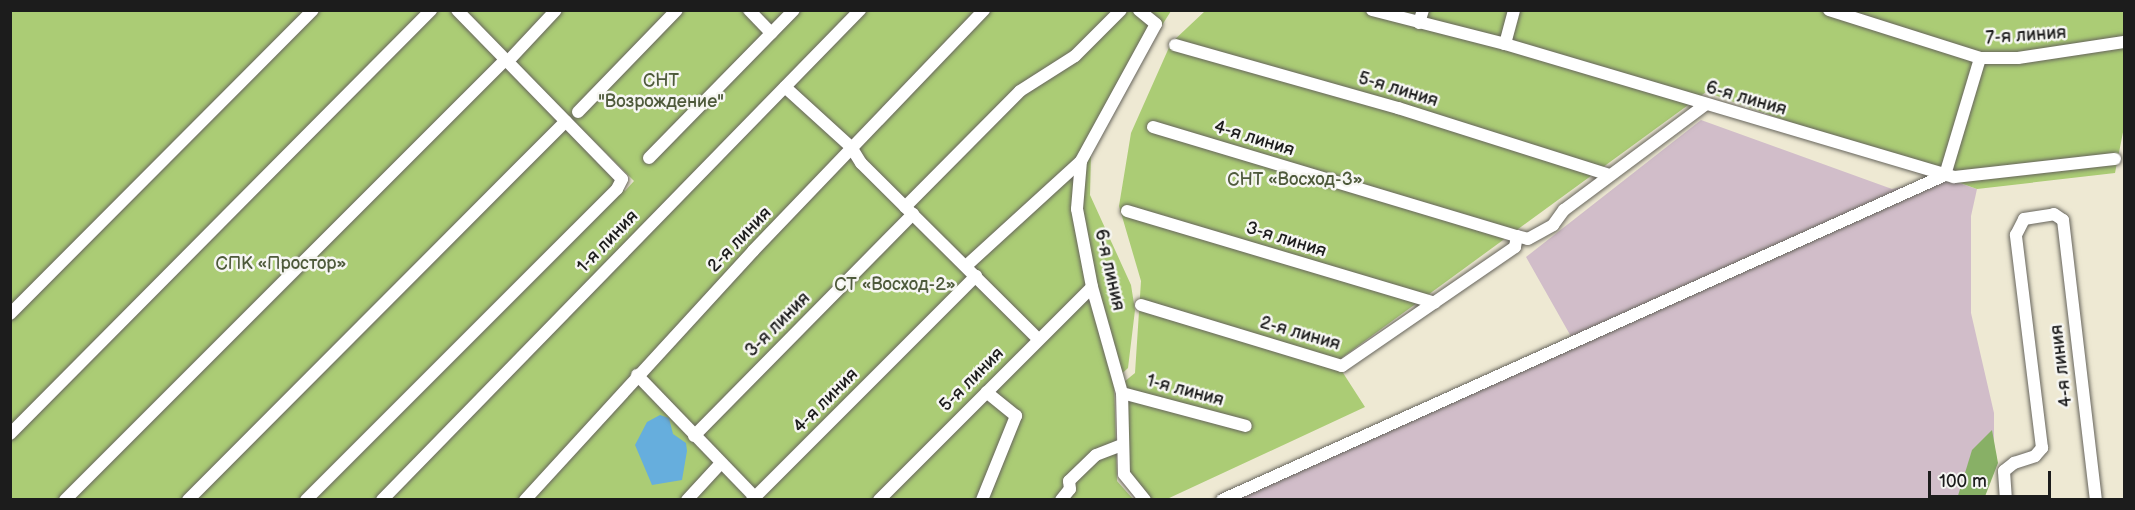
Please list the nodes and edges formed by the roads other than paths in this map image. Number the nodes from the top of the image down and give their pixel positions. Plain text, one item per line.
1 (313, 10) edge
2 (430, 10) edge
3 (457, 10) edge
4 (556, 10) edge
5 (677, 10) edge
6 (749, 10) edge
7 (794, 10) edge
8 (860, 10) edge
9 (984, 10) edge
10 (1121, 10) edge
11 (1139, 10) edge
12 (1371, 10) edge
13 (1423, 10) edge
14 (1514, 10) edge
15 (1829, 10) edge
16 (1419, 23) junction
17 (771, 33) junction
18 (2124, 42) edge
19 (1504, 44) junction
20 (1175, 45) dead end
21 (508, 58) junction
22 (1980, 58) junction
23 (786, 87) junction
24 (1705, 105) junction
25 (578, 112) dead end
26 (566, 121) junction
27 (1153, 127) dead end
28 (850, 147) junction
29 (649, 158) dead end
30 (2115, 159) dead end
31 (1081, 160) junction
32 (1609, 175) junction
33 (1945, 175) junction
34 (909, 210) junction
35 (1127, 211) dead end
36 (1516, 236) junction
37 (966, 266) junction
38 (976, 276) junction
39 (1092, 287) junction
40 (1435, 303) junction
41 (1141, 305) dead end
42 (10, 314) edge
43 (1038, 339) junction
44 (637, 375) junction
45 (1122, 389) junction
46 (986, 392) junction
47 (1246, 426) dead end
48 (10, 434) edge
49 (694, 436) junction
50 (1122, 445) junction
51 (721, 463) junction
52 (753, 498) edge
53 (65, 500) edge
54 (188, 500) edge
55 (306, 500) edge
56 (382, 500) edge
57 (525, 500) edge
58 (687, 500) edge
59 (879, 500) edge
60 (982, 500) edge
61 (1061, 500) edge
62 (1145, 500) edge
63 (1222, 500) edge
64 (2006, 500) edge
65 (2096, 500) edge

1 - 42 street
2 - 48 street
3 - 21 street
4 - 21 street
5 - 25 street
6 - 17 street
7 - 17 street
8 - 23 street, 1-я линия
9 - 28 street, 2-я линия
10 - 34 street, 3-я линия
11 - 31 street
12 - 16 street, 6-я линия
13 - 16 street
14 - 19 street
15 - 22 street, 7-я линия
16 - 19 street, 6-я линия
17 - 29 street
18 - 22 street, 7-я линия
19 - 24 street, 6-я линия
20 - 32 street, 5-я линия
21 - 26 street
21 - 53 street
22 - 33 street
23 - 28 street
23 - 56 street, 1-я линия
24 - 32 street
24 - 33 street, 6-я линия
26 - 54 street
26 - 55 street
27 - 36 street, 4-я линия
28 - 34 street
28 - 44 street, 2-я линия
30 - 33 street, 6-я линия
31 - 37 street
31 - 39 street, 6-я линия
32 - 36 street
33 - 63 street
34 - 37 street
34 - 49 street, 3-я линия
35 - 40 street, 3-я линия
36 - 40 street
37 - 38 street
38 - 43 street
38 - 52 street, 4-я линия
39 - 43 street, 5-я линия
39 - 45 street, 6-я линия
40 - 41 street, 2-я линия
43 - 46 street, 5-я линия
44 - 49 street
44 - 57 street, 2-я линия
45 - 47 street, 1-я линия
45 - 50 street, 1-я линия
46 - 59 street, 5-я линия
46 - 60 street
49 - 51 street
50 - 61 street
50 - 62 street, 1-я линия
51 - 52 street
51 - 58 street
64 - 65 street, 4-я линия

